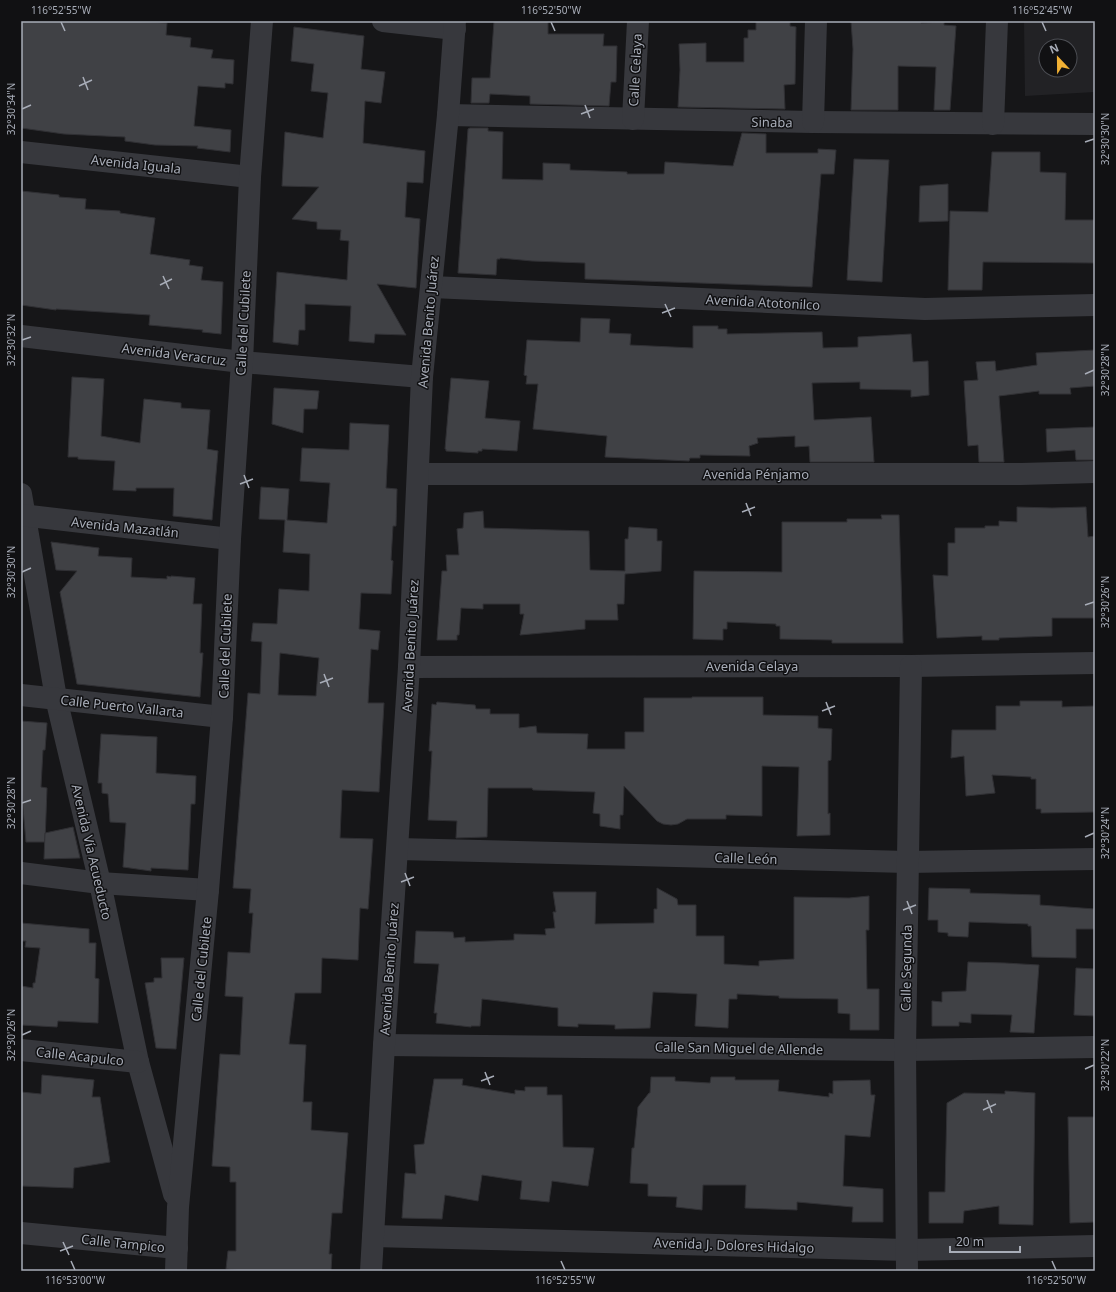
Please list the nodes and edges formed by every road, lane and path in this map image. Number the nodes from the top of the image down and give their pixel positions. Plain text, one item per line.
1 (262, 21) edge
2 (383, 21) edge
3 (638, 21) edge
4 (816, 21) edge
5 (997, 21) edge
6 (455, 25) edge
7 (448, 115) junction
8 (633, 119) junction
9 (813, 122) junction
10 (993, 124) junction
11 (1095, 124) edge
12 (21, 152) edge
13 (250, 177) junction
14 (432, 287) junction
15 (1095, 305) edge
16 (21, 336) edge
17 (242, 362) junction
18 (422, 377) junction
19 (1095, 472) edge
20 (418, 474) junction
21 (21, 494) edge
22 (23, 516) edge
23 (230, 538) junction
24 (1095, 663) edge
25 (911, 666) junction
26 (409, 667) junction
27 (21, 695) edge
28 (56, 698) junction
29 (222, 717) junction
30 (398, 848) junction
31 (1095, 858) edge
32 (907, 862) junction
33 (21, 873) edge
34 (100, 883) junction
35 (208, 890) junction
36 (384, 1045) junction
37 (1095, 1047) edge
38 (21, 1050) edge
39 (905, 1050) junction
40 (138, 1062) junction
41 (178, 1207) junction
42 (21, 1233) edge
43 (373, 1236) junction
44 (1095, 1246) edge
45 (177, 1248) junction
46 (907, 1260) edge
47 (176, 1271) edge
48 (371, 1271) edge

1 - 13 street, Calle del Cubilete
2 - 6 street
3 - 8 street, Calle Celaya
4 - 9 street
5 - 10 street
6 - 7 street, Avenida Benito Juárez
7 - 8 street, Sinaba
7 - 14 street, Avenida Benito Juárez
8 - 9 street, Sinaba
9 - 10 street, Sinaba
10 - 11 street, Sinaba
12 - 13 street, Avenida Iguala
13 - 17 street, Calle del Cubilete
14 - 15 street, Avenida Atotonilco
14 - 18 street, Avenida Benito Juárez
16 - 17 street, Avenida Veracruz
17 - 18 street, Avenida Veracruz
17 - 23 street, Calle del Cubilete
18 - 20 street, Avenida Benito Juárez
19 - 20 street, Avenida Pénjamo
20 - 26 street, Avenida Benito Juárez
21 - 22 street, Avenida Vía Acueducto
22 - 23 street, Avenida Mazatlán
22 - 28 street, Avenida Vía Acueducto
23 - 29 street, Calle del Cubilete
24 - 25 street, Avenida Celaya
25 - 26 street, Avenida Celaya
25 - 32 street, Calle Segunda
26 - 30 street, Avenida Benito Juárez
27 - 28 street, Calle Puerto Vallarta
28 - 29 street, Calle Puerto Vallarta
28 - 34 street, Avenida Vía Acueducto
29 - 35 street, Calle del Cubilete
30 - 32 street, Calle León
30 - 36 street, Avenida Benito Juárez
31 - 32 street, Calle León
32 - 39 street, Calle Segunda
33 - 34 street
34 - 35 street
34 - 40 street, Avenida Vía Acueducto
35 - 41 street, Calle del Cubilete
36 - 39 street, Calle San Miguel de Allende
36 - 43 street, Avenida Benito Juárez
37 - 39 street, Calle San Miguel de Allende
38 - 40 street, Calle Acapulco
39 - 46 street, Calle Segunda
40 - 41 street, Avenida Vía Acueducto
41 - 45 street, Calle del Cubilete
42 - 45 street, Calle Tampico
43 - 46 street, Avenida J. Dolores Hidalgo
43 - 48 street, Avenida Benito Juárez
44 - 46 street, Avenida J. Dolores Hidalgo
45 - 47 street, Calle del Cubilete

